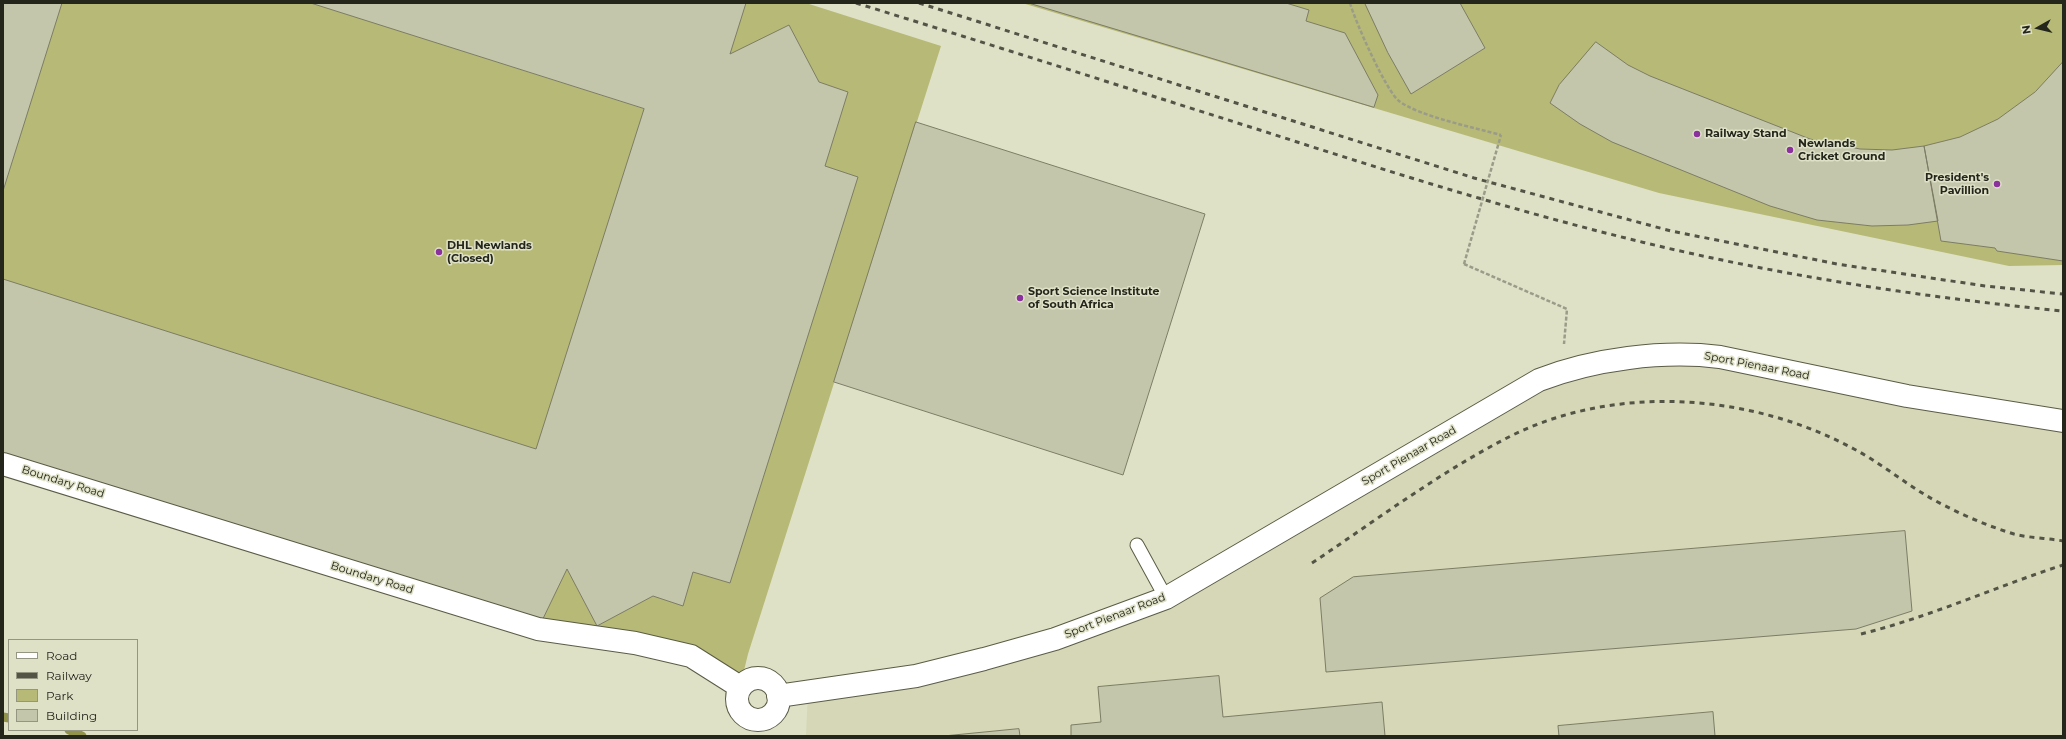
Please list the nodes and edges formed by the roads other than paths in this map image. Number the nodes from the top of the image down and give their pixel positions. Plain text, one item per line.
1 (2063, 421) edge
2 (3, 464) edge
3 (1137, 545) dead end
4 (1166, 598) junction
5 (740, 687) junction
6 (778, 696) junction
7 (749, 728) edge

1 - 4 street, Sport Pienaar Road
2 - 5 street, Boundary Road
3 - 4 lane
4 - 6 street, Sport Pienaar Road
5 - 6 street
5 - 7 street
6 - 7 street

